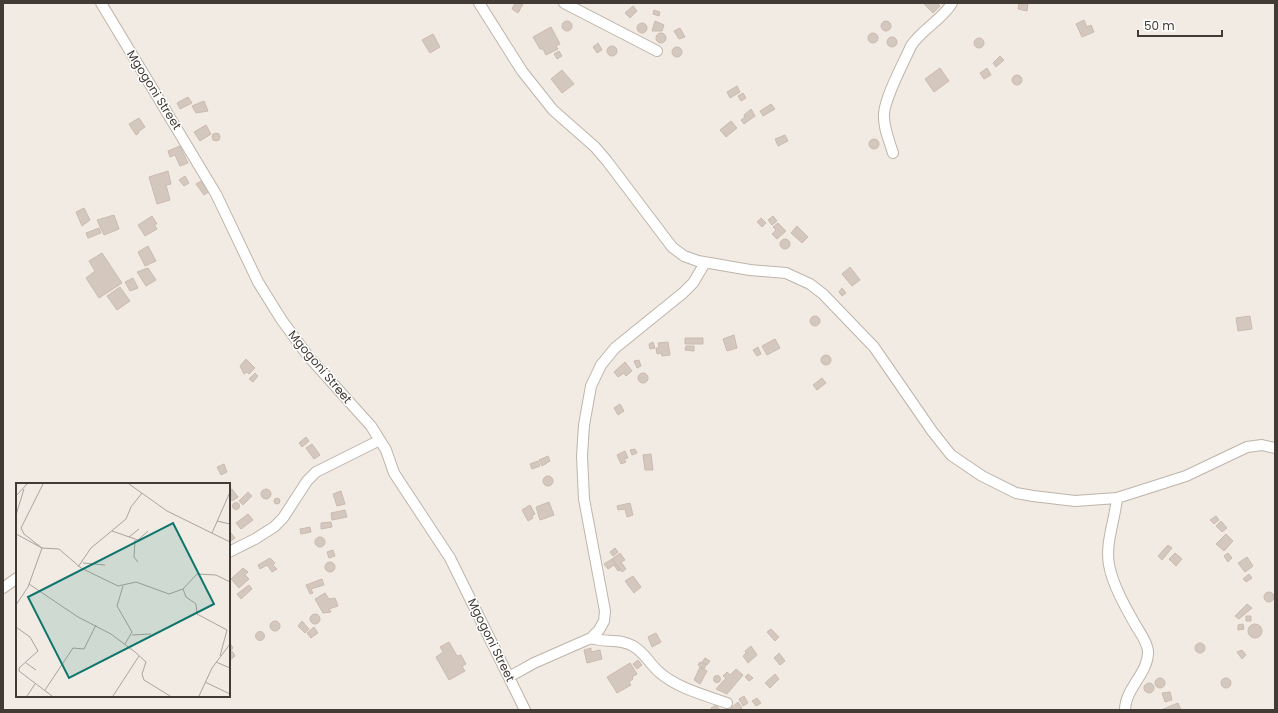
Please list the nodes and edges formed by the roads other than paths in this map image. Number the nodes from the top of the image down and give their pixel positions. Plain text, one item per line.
1 (101, 3) edge
2 (478, 3) edge
3 (564, 3) edge
4 (952, 3) edge
5 (657, 52) dead end
6 (893, 153) dead end
7 (705, 263) junction
8 (380, 440) junction
9 (1275, 448) edge
10 (1117, 498) junction
11 (230, 552) edge
12 (16, 579) edge
13 (3, 588) edge
14 (591, 638) junction
15 (509, 677) junction
16 (727, 703) dead end
17 (525, 710) edge
18 (1125, 710) edge

1 - 8 street, Mgogoni Street
2 - 7 street
3 - 5 street
4 - 6 street
7 - 10 street
7 - 14 street
8 - 11 street
8 - 15 street, Mgogoni Street
9 - 10 street
10 - 18 street
12 - 13 street
14 - 15 street
14 - 16 street
15 - 17 street, Mgogoni Street

